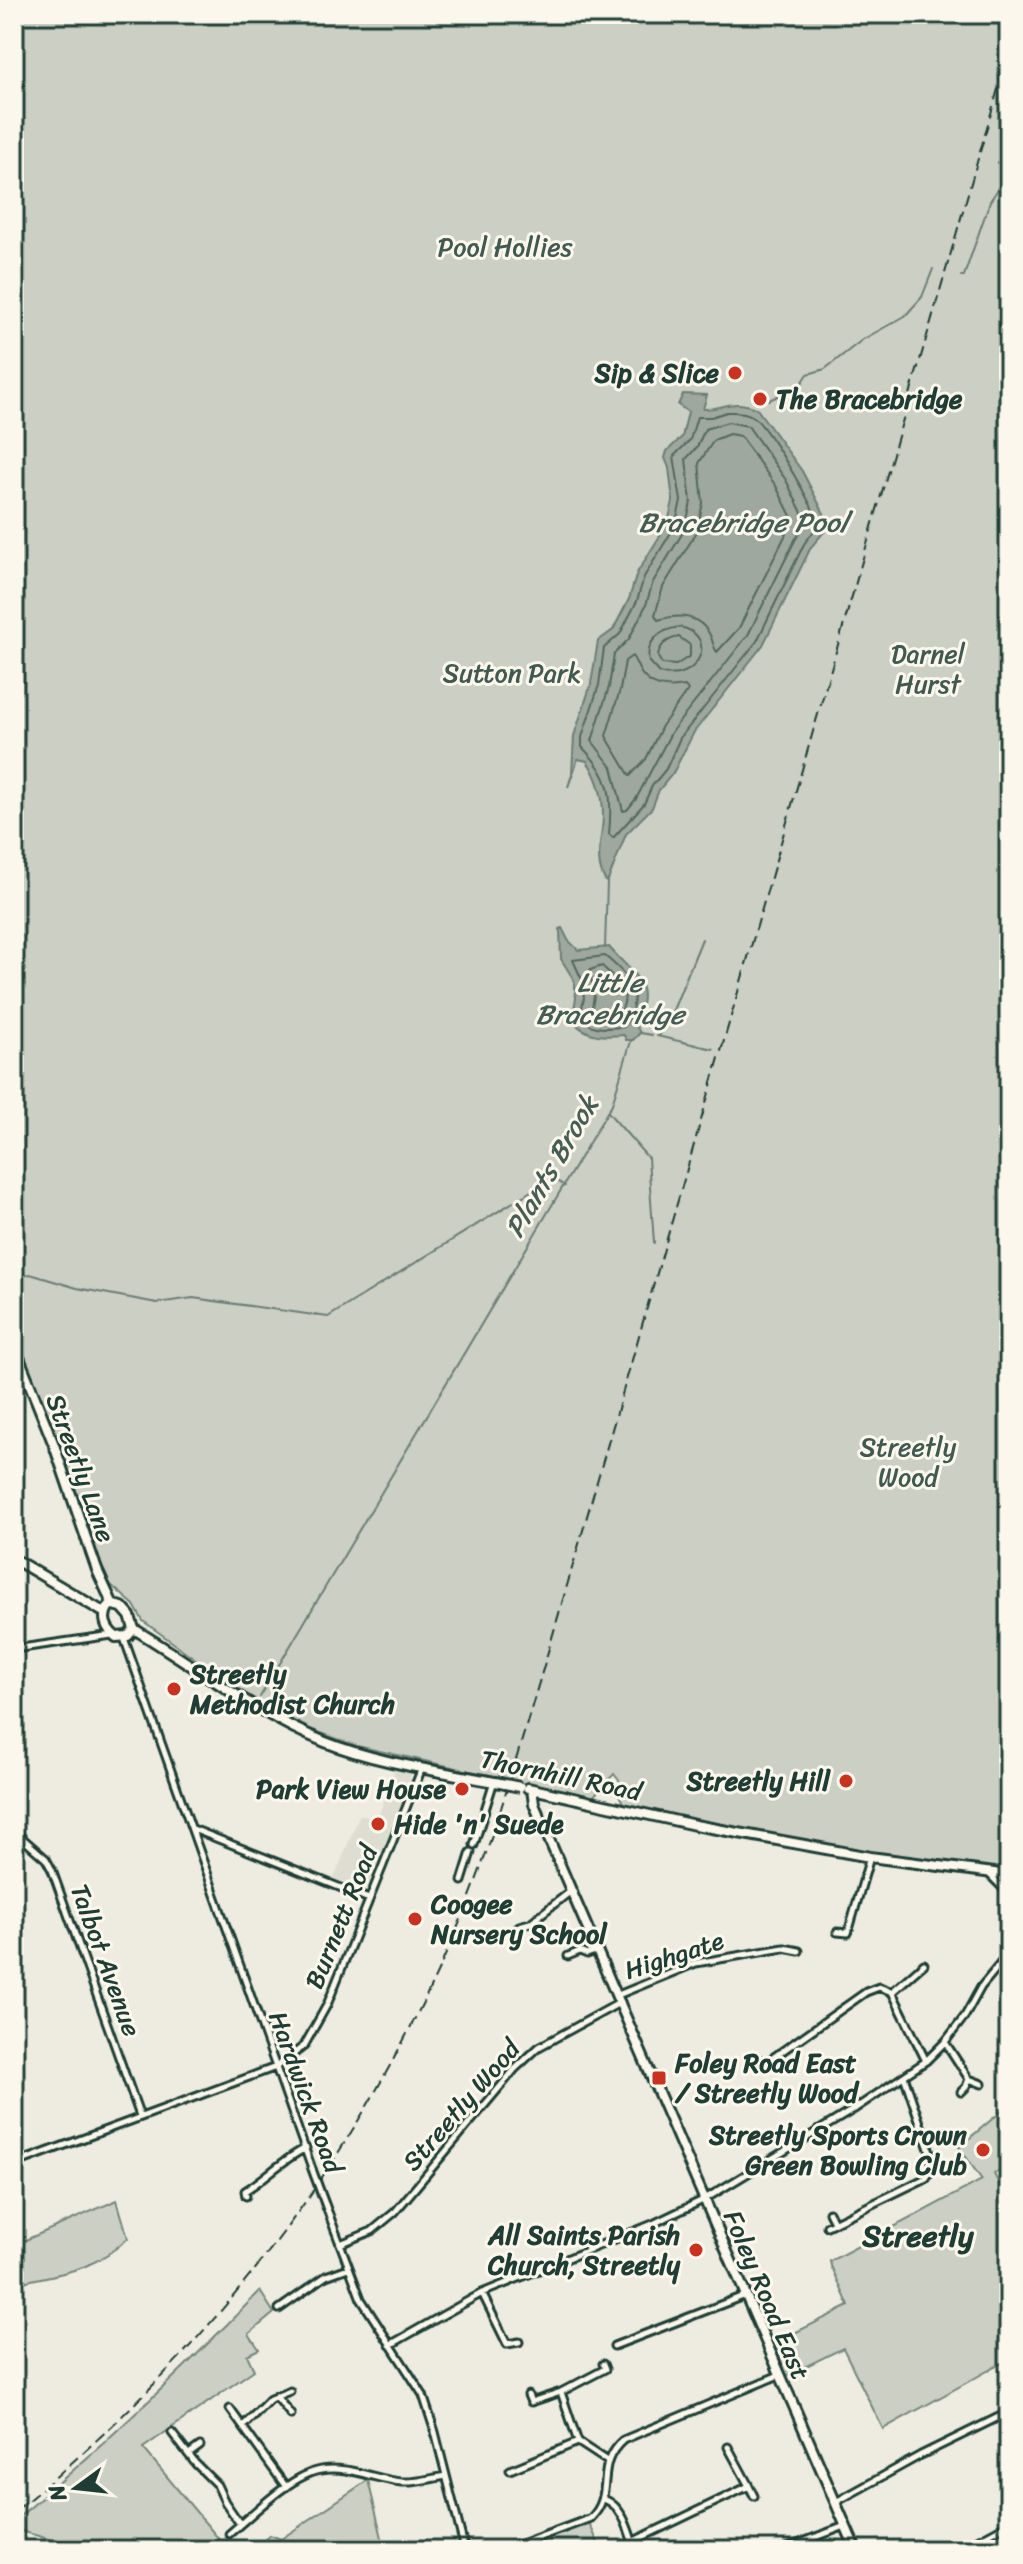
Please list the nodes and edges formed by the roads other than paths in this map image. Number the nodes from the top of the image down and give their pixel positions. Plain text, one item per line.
1 (14, 1345) edge
2 (14, 1559) edge
3 (113, 1605) junction
4 (105, 1613) junction
5 (134, 1629) junction
6 (113, 1635) junction
7 (124, 1638) junction
8 (14, 1649) edge
9 (422, 1767) junction
10 (494, 1781) junction
11 (532, 1789) junction
12 (193, 1829) junction
13 (15, 1832) edge
14 (474, 1845) dead end
15 (471, 1852) dead end
16 (870, 1857) junction
17 (988, 1873) junction
18 (1009, 1875) edge
19 (462, 1881) dead end
20 (572, 1890) junction
21 (1009, 1894) edge
22 (369, 1899) junction
23 (519, 1926) dead end
24 (837, 1932) dead end
25 (1009, 1945) edge
26 (790, 1949) junction
27 (599, 1950) junction
28 (799, 1951) dead end
29 (568, 1956) dead end
30 (789, 1958) dead end
31 (924, 1964) dead end
32 (892, 1992) junction
33 (620, 1998) junction
34 (945, 2042) junction
35 (926, 2061) junction
36 (764, 2064) dead end
37 (276, 2067) junction
38 (904, 2076) junction
39 (969, 2079) junction
40 (982, 2084) dead end
41 (961, 2092) dead end
42 (140, 2116) junction
43 (306, 2148) junction
44 (14, 2164) edge
45 (246, 2196) dead end
46 (705, 2199) junction
47 (829, 2212) dead end
48 (834, 2222) junction
49 (827, 2226) dead end
50 (340, 2244) junction
51 (348, 2268) junction
52 (482, 2293) junction
53 (746, 2295) junction
54 (279, 2309) dead end
55 (519, 2342) dead end
56 (390, 2345) junction
57 (614, 2346) dead end
58 (779, 2375) junction
59 (609, 2377) dead end
60 (290, 2391) dead end
61 (561, 2392) junction
62 (276, 2396) junction
63 (230, 2409) dead end
64 (533, 2410) dead end
65 (1009, 2412) edge
66 (291, 2415) dead end
67 (243, 2426) junction
68 (172, 2433) dead end
69 (578, 2442) junction
70 (200, 2446) dead end
71 (728, 2447) dead end
72 (189, 2454) junction
73 (607, 2461) junction
74 (510, 2470) dead end
75 (446, 2476) junction
76 (749, 2486) junction
77 (286, 2487) junction
78 (754, 2496) dead end
79 (604, 2499) junction
80 (836, 2502) junction
81 (1009, 2523) edge
82 (240, 2524) junction
83 (846, 2526) junction
84 (229, 2534) dead end
85 (632, 2542) junction
86 (1009, 2545) edge
87 (465, 2550) edge
88 (505, 2550) edge
89 (635, 2550) edge
90 (725, 2550) edge
91 (733, 2550) edge
92 (782, 2550) edge
93 (856, 2550) edge
94 (959, 2550) edge
95 (1000, 2550) edge

1 - 3 main road, Streetly Lane
2 - 4 main road
3 - 4 main road
3 - 5 main road
4 - 6 main road
5 - 7 main road
5 - 9 main road, Thornhill Road
6 - 7 main road
6 - 8 street
7 - 12 street, Hardwick Road
9 - 10 main road, Thornhill Road
9 - 22 street, Burnett Road
10 - 11 main road, Thornhill Road, bridge
10 - 14 street
11 - 16 main road, Thornhill Road
11 - 20 main road, Foley Road East
12 - 22 street
12 - 37 street, Hardwick Road
13 - 42 street, Talbot Avenue
15 - 19 street
16 - 17 main road, Thornhill Road
16 - 24 street
17 - 18 main road, Thornhill Road
17 - 21 street
20 - 23 street
20 - 27 main road, Foley Road East
22 - 37 street, Burnett Road
25 - 34 street
26 - 28 street, Highgate
26 - 30 street
26 - 33 street, Highgate
27 - 29 street
27 - 33 main road, Foley Road East
31 - 32 street
32 - 35 street
32 - 36 street
33 - 46 main road, Foley Road East
33 - 50 street, Streetly Wood
34 - 35 street
34 - 39 street
35 - 38 street
37 - 42 street, Burnett Road
37 - 43 street, Hardwick Road
38 - 46 street
38 - 48 street
39 - 40 street
39 - 41 street
42 - 44 street, Burnett Road
43 - 45 street
43 - 50 street, Hardwick Road, bridge
46 - 52 street
46 - 53 main road, Foley Road East
47 - 48 street
48 - 49 street
50 - 51 street, Hardwick Road
51 - 54 street
51 - 56 street, Hardwick Road
52 - 55 street
52 - 56 street
53 - 57 street
53 - 58 main road, Foley Road East
56 - 75 street, Hardwick Road
58 - 73 street
58 - 80 main road, Foley Road East
59 - 61 street
60 - 62 street
61 - 64 street
61 - 69 street
62 - 66 street
62 - 67 street
63 - 67 street
65 - 80 street
67 - 77 street
68 - 72 street
69 - 73 street
69 - 74 street
70 - 72 street
71 - 76 street
72 - 82 street
73 - 79 street
75 - 77 street
75 - 87 street, Hardwick Road
76 - 78 street
76 - 85 street
77 - 82 street
79 - 85 street
79 - 88 street
80 - 83 main road, Foley Road East
81 - 94 street
82 - 84 street
83 - 92 street
83 - 93 main road, Foley Road East
85 - 89 street
86 - 95 highway
90 - 91 street

